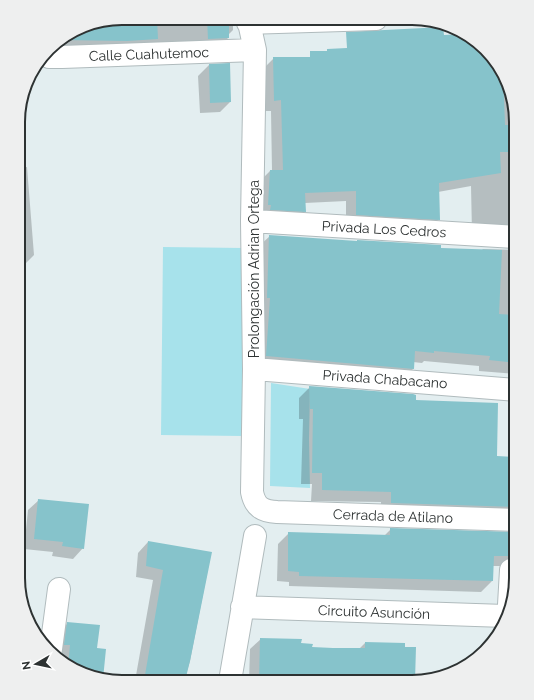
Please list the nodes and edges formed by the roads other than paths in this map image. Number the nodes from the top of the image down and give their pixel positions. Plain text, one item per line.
1 (249, 25) edge
2 (255, 50) junction
3 (50, 57) edge
4 (252, 221) junction
5 (509, 237) edge
6 (254, 369) junction
7 (509, 389) edge
8 (270, 512) joint
9 (509, 520) edge
10 (255, 536) dead end
11 (59, 589) dead end
12 (242, 608) junction
13 (501, 616) edge
14 (52, 644) edge
15 (231, 675) edge

1 - 2 street, Prolongación Adrian Ortega
2 - 3 street, Calle Cuahutemoc
2 - 4 street, Prolongación Adrian Ortega
4 - 5 street, Privada Los Cedros
4 - 6 street, Prolongación Adrian Ortega
6 - 7 street, Privada Chabacano
6 - 8 street, Prolongación Adrian Ortega
8 - 9 street, Cerrada de Atilano
10 - 12 street
11 - 14 street
12 - 13 street, Circuito Asunción
12 - 15 street

